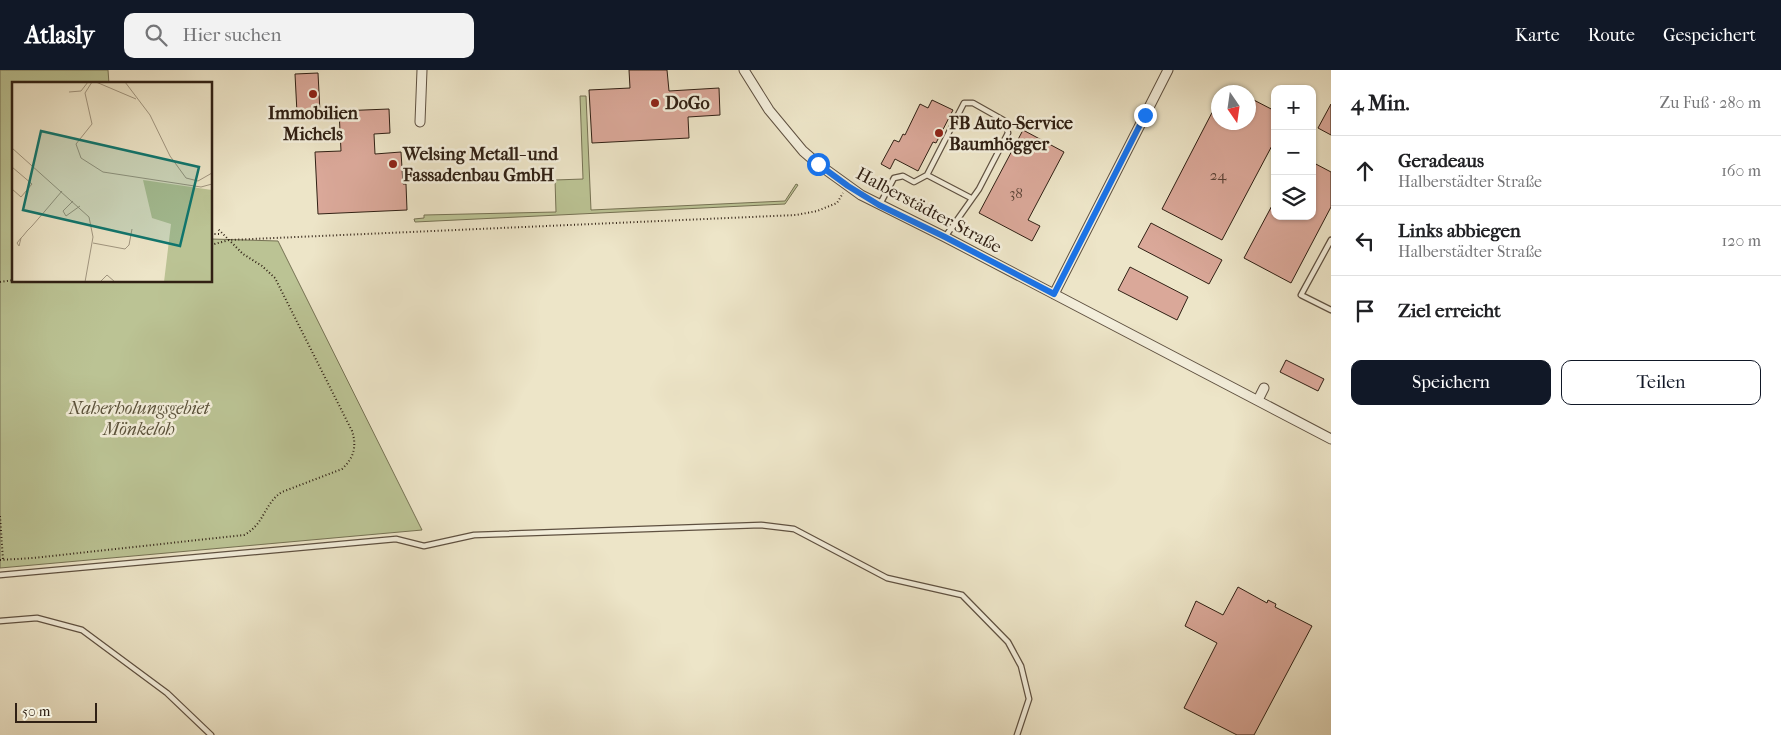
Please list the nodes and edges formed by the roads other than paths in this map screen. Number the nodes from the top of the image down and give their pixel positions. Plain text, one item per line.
1 (422, 70) edge
2 (744, 70) edge
3 (1168, 70) edge
4 (420, 122) dead end
5 (927, 175) junction
6 (971, 198) junction
7 (879, 205) junction
8 (945, 237) junction
9 (1331, 240) edge
10 (1054, 294) junction
11 (1331, 310) edge
12 (1264, 388) dead end
13 (1258, 400) junction
14 (1331, 439) edge
15 (0, 575) edge
16 (0, 621) edge
17 (211, 735) edge
18 (1017, 735) edge

1 - 4 street
2 - 7 street, Halberstädter Straße
3 - 10 street
5 - 6 lane
5 - 6 lane
5 - 7 lane
6 - 8 lane
7 - 8 street, Halberstädter Straße
8 - 10 street, Halberstädter Straße
9 - 11 lane
10 - 13 street, Halberstädter Straße
12 - 13 street
13 - 14 street, Halberstädter Straße
15 - 18 lane
16 - 17 lane

